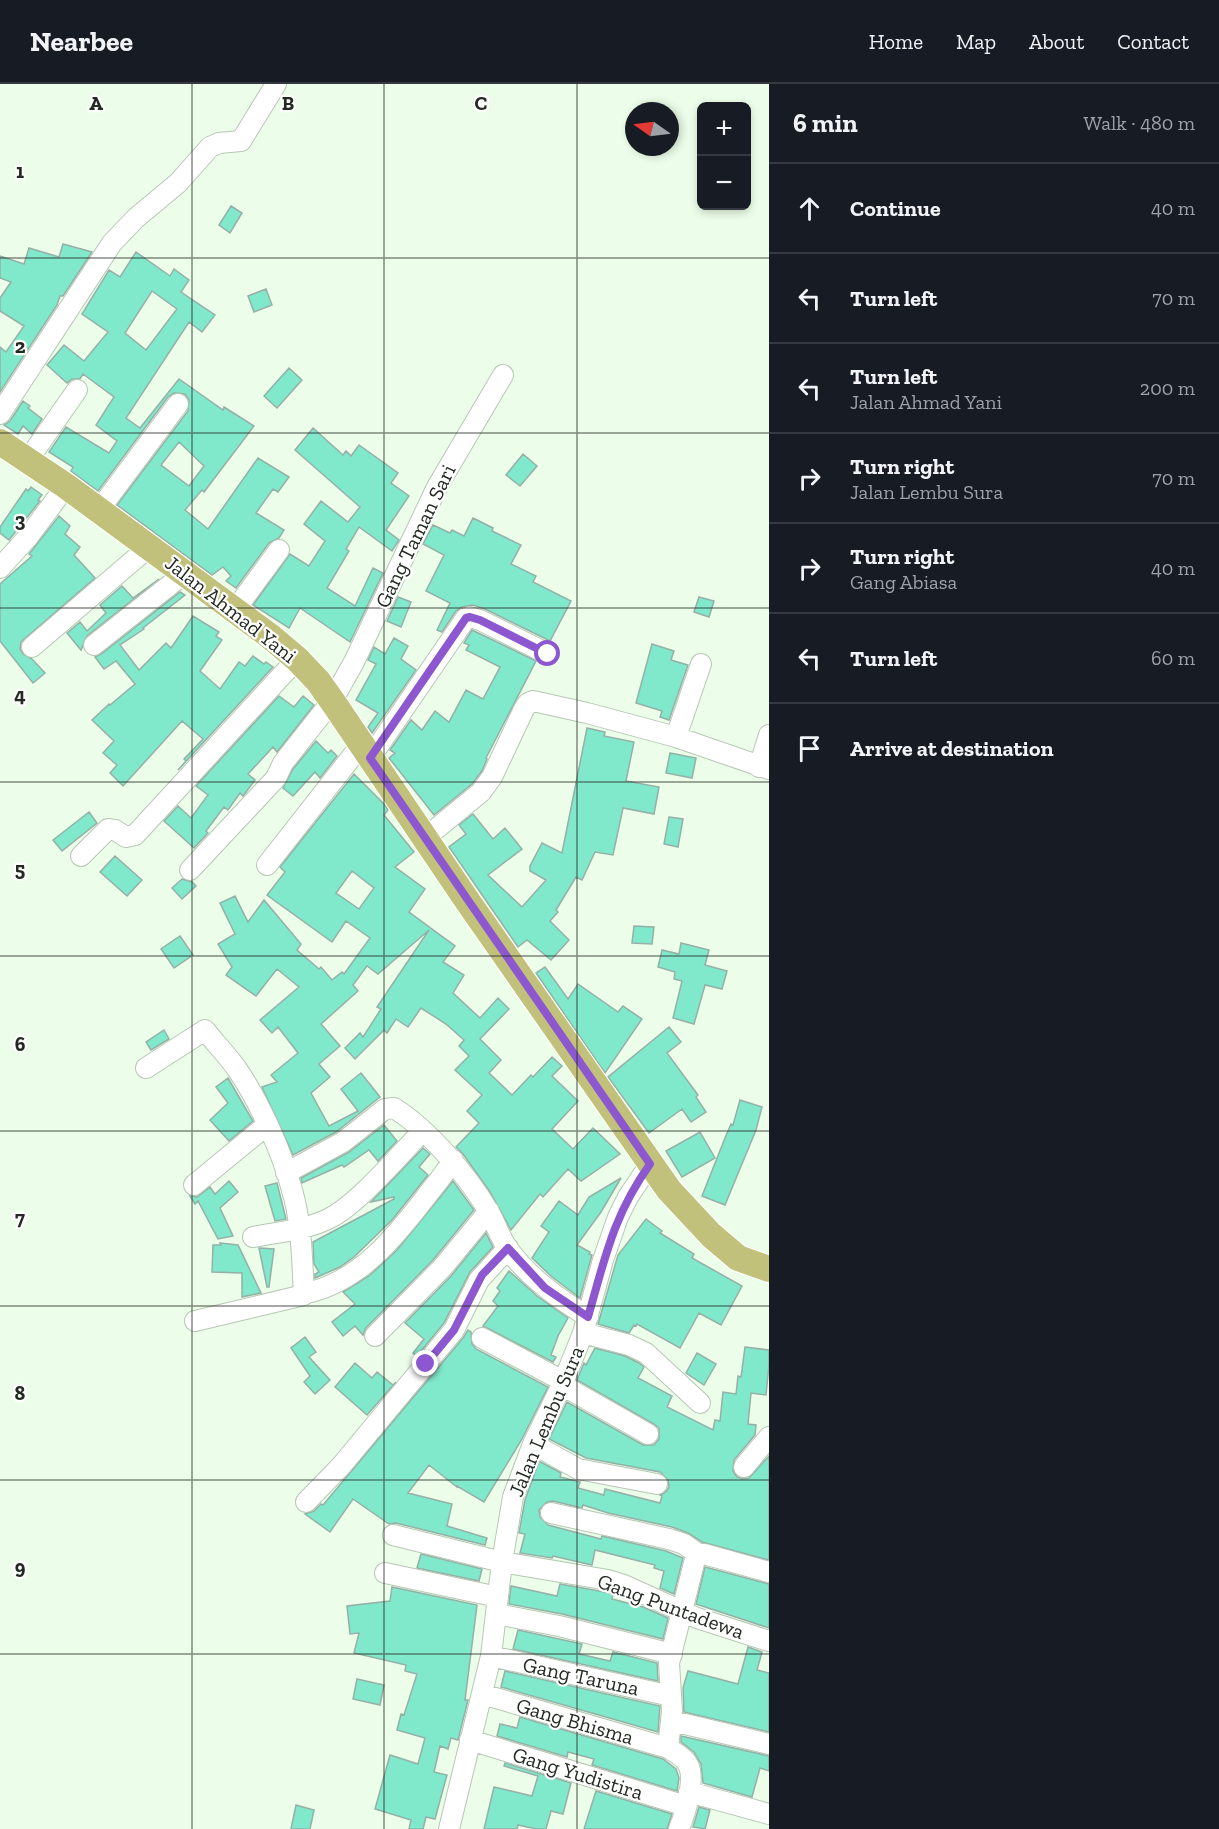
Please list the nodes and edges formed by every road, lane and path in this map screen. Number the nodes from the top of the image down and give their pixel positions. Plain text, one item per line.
1 (276, 84) edge
2 (503, 375) dead end
3 (77, 390) dead end
4 (178, 404) dead end
5 (0, 414) edge
6 (2, 447) edge
7 (28, 460) junction
8 (66, 486) junction
9 (99, 510) junction
10 (149, 547) junction
11 (279, 550) dead end
12 (0, 568) edge
13 (185, 573) junction
14 (235, 610) junction
15 (94, 645) dead end
16 (32, 647) dead end
17 (548, 654) dead end
18 (297, 659) junction
19 (701, 664) dead end
20 (332, 701) junction
21 (769, 735) edge
22 (676, 737) junction
23 (365, 752) junction
24 (764, 768) edge
25 (425, 838) junction
26 (81, 856) dead end
27 (267, 865) dead end
28 (190, 870) dead end
29 (146, 1068) dead end
30 (267, 1125) junction
31 (422, 1132) junction
32 (453, 1160) junction
33 (650, 1164) junction
34 (286, 1173) junction
35 (194, 1185) dead end
36 (489, 1211) junction
37 (300, 1228) junction
38 (253, 1237) dead end
39 (508, 1248) junction
40 (769, 1269) edge
41 (311, 1292) dead end
42 (195, 1321) dead end
43 (585, 1325) junction
44 (375, 1336) dead end
45 (482, 1338) dead end
46 (562, 1383) junction
47 (700, 1403) dead end
48 (648, 1434) dead end
49 (769, 1437) edge
50 (533, 1444) junction
51 (744, 1467) dead end
52 (657, 1484) dead end
53 (306, 1502) dead end
54 (551, 1513) dead end
55 (393, 1535) dead end
56 (698, 1554) junction
57 (502, 1562) junction
58 (769, 1572) edge
59 (386, 1573) dead end
60 (497, 1606) junction
61 (683, 1611) junction
62 (769, 1641) edge
63 (672, 1654) junction
64 (491, 1656) junction
65 (482, 1694) junction
66 (671, 1696) junction
67 (672, 1721) dead end
68 (470, 1740) junction
69 (769, 1744) edge
70 (668, 1748) junction
71 (769, 1814) edge
72 (685, 1816) edge
73 (453, 1828) edge

1 - 5 street
2 - 20 street, Gang Taman Sari
3 - 7 street
4 - 9 street
6 - 7 main road, Jalan Ahmad Yani
7 - 8 main road, Jalan Ahmad Yani
8 - 9 main road, Jalan Ahmad Yani
8 - 12 street
9 - 10 main road, Jalan Ahmad Yani
10 - 13 main road, Jalan Ahmad Yani
10 - 16 street
11 - 14 street
13 - 14 main road, Jalan Ahmad Yani
13 - 15 street
14 - 18 main road, Jalan Ahmad Yani
17 - 23 street
18 - 20 main road, Jalan Ahmad Yani
18 - 26 street
19 - 22 street
20 - 23 main road, Jalan Ahmad Yani
20 - 28 street, Gang Taman Sari
21 - 24 street
22 - 24 street
22 - 25 street
23 - 25 main road, Jalan Ahmad Yani
23 - 27 street
25 - 33 main road, Jalan Ahmad Yani
29 - 30 street
30 - 34 street
30 - 35 street
31 - 32 street
31 - 34 street
31 - 37 street
32 - 36 street
32 - 41 street
33 - 40 main road, Jalan Ahmad Yani
33 - 43 street, Jalan Lembu Sura
34 - 37 street
36 - 39 street
36 - 44 street
37 - 38 street
37 - 42 street
39 - 43 street
39 - 53 street
43 - 46 street, Jalan Lembu Sura
43 - 47 street
45 - 46 street
46 - 48 street
46 - 50 street, Jalan Lembu Sura
49 - 51 street
50 - 52 street
50 - 57 street, Jalan Lembu Sura
54 - 56 street
55 - 57 street, Gang Puntadewa
56 - 58 street
56 - 61 street
57 - 60 street, Jalan Lembu Sura
57 - 61 street, Gang Puntadewa
59 - 60 street
60 - 63 street
60 - 64 street, Jalan Lembu Sura
61 - 62 street, Gang Puntadewa
61 - 63 street
63 - 66 street
64 - 65 street, Jalan Lembu Sura
64 - 66 street, Gang Taruna
65 - 68 street, Jalan Lembu Sura
65 - 70 street, Gang Bhisma
66 - 70 street
67 - 69 street
68 - 72 street, Gang Yudistira
68 - 73 street, Jalan Lembu Sura
70 - 72 street
71 - 72 street, Gang Yudistira

